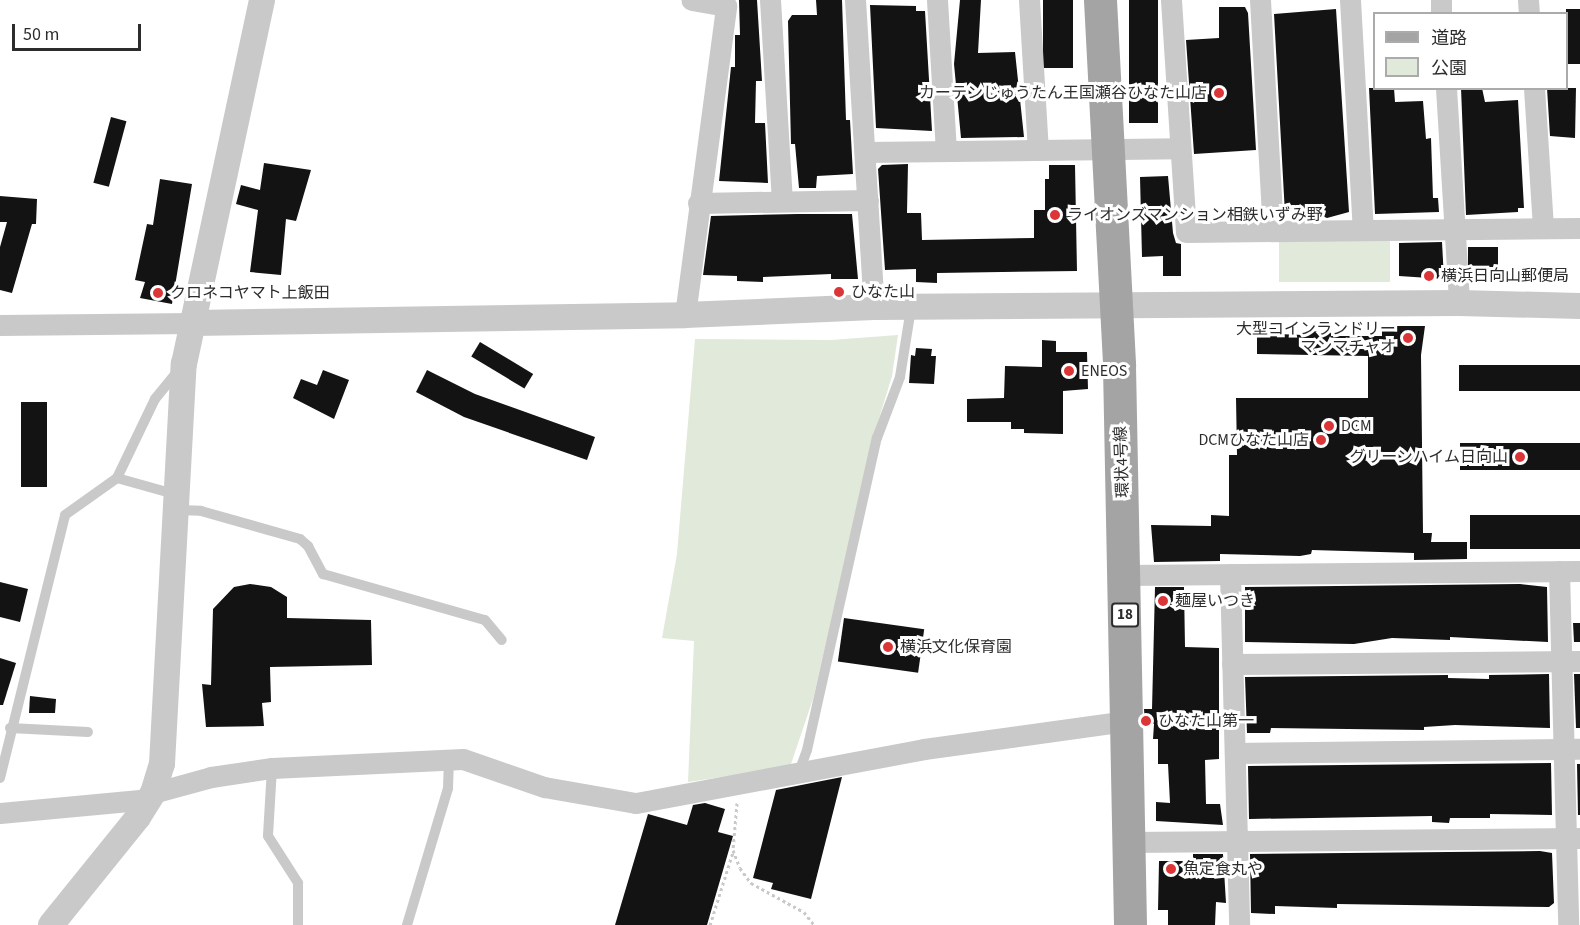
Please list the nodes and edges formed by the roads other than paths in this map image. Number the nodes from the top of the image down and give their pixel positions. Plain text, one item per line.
1 (261, 0) edge
2 (692, 0) edge
3 (770, 0) edge
4 (855, 0) edge
5 (937, 0) edge
6 (1029, 0) edge
7 (1100, 0) edge
8 (1172, 0) edge
9 (1260, 0) edge
10 (1350, 0) edge
11 (1446, 90) edge
12 (1534, 90) edge
13 (1180, 148) junction
14 (1110, 149) junction
15 (1038, 150) junction
16 (865, 152) junction
17 (946, 152) junction
18 (868, 200) junction
19 (782, 201) junction
20 (698, 202) junction
21 (1543, 227) junction
22 (1580, 228) edge
23 (1455, 229) junction
24 (1273, 230) junction
25 (1363, 230) junction
26 (1459, 303) junction
27 (1117, 305) junction
28 (1580, 306) edge
29 (874, 307) junction
30 (911, 308) junction
31 (684, 315) junction
32 (193, 323) junction
33 (0, 325) edge
34 (184, 364) junction
35 (117, 478) junction
36 (177, 503) junction
37 (1570, 571) edge
38 (1230, 574) junction
39 (1125, 575) junction
40 (502, 640) dead end
41 (1571, 661) edge
42 (1232, 664) junction
43 (1127, 721) junction
44 (10, 728) junction
45 (87, 732) dead end
46 (1572, 749) edge
47 (1235, 753) junction
48 (449, 759) junction
49 (272, 768) junction
50 (798, 775) junction
51 (0, 778) edge
52 (151, 796) junction
53 (0, 813) edge
54 (1573, 838) edge
55 (1237, 841) junction
56 (1130, 842) junction
57 (51, 925) edge
58 (298, 925) edge
59 (407, 925) edge
60 (1130, 925) edge
61 (1239, 925) edge
62 (1568, 925) edge

1 - 32 street
2 - 20 street
3 - 19 street
4 - 16 street
5 - 17 street
6 - 15 street
7 - 14 main road, 環状4号線 / 18
8 - 13 street
9 - 24 street
10 - 25 street
11 - 23 street
12 - 21 street
13 - 14 street
13 - 24 street
14 - 15 street
14 - 27 main road, 環状4号線 / 18
15 - 17 street
16 - 17 street
16 - 18 street
18 - 19 street
18 - 29 street
19 - 20 street
20 - 31 street
21 - 22 street
21 - 23 street
23 - 25 street
23 - 26 street
24 - 25 street
26 - 27 street
26 - 28 street
27 - 30 street
27 - 39 main road, 環状4号線 / 18
29 - 30 street
29 - 31 street
30 - 50 lane
31 - 32 street
32 - 33 street
32 - 34 street
34 - 35 lane
34 - 36 street
35 - 36 lane
35 - 44 lane
36 - 40 lane
36 - 52 street
37 - 38 street
37 - 41 street
38 - 39 street
38 - 42 street
39 - 43 main road, 環状4号線 / 18
41 - 42 street
41 - 46 street
42 - 47 street
43 - 50 street
43 - 56 main road, 環状4号線 / 18
44 - 45 lane
44 - 51 lane
46 - 47 street
46 - 54 street
47 - 55 street
48 - 49 street
48 - 50 street
48 - 59 lane
49 - 52 street
49 - 58 lane
52 - 53 street
52 - 57 street
54 - 55 street
54 - 62 street
55 - 56 street
55 - 61 street
56 - 60 main road, 環状4号線 / 18

